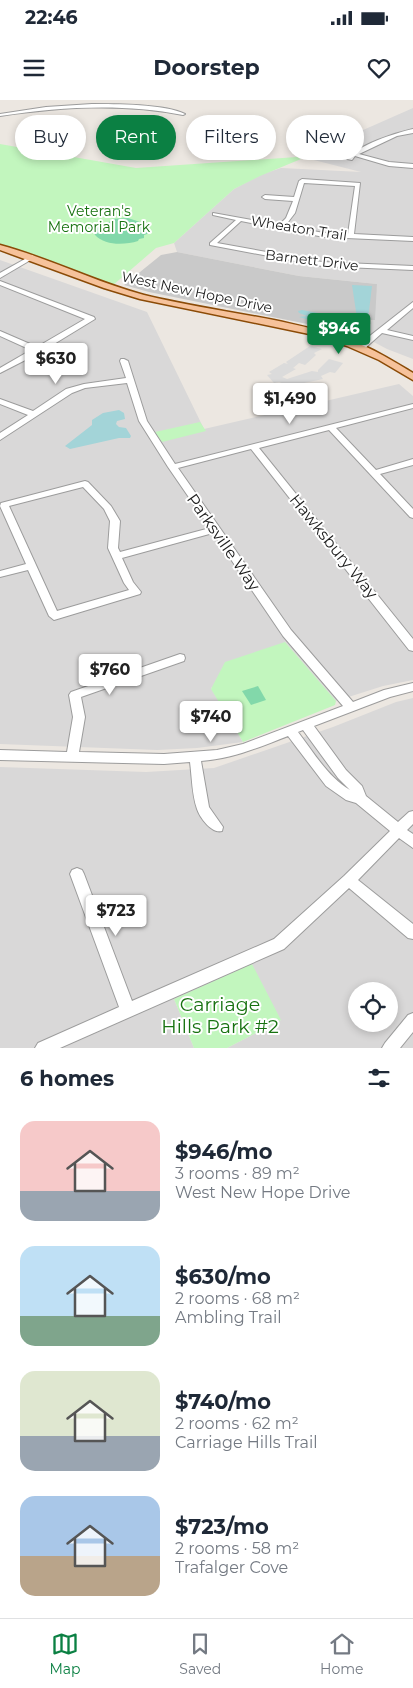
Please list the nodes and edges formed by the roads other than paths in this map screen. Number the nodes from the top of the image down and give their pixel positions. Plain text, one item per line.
1 (183, 114) dead end
2 (0, 115) edge
3 (413, 131) edge
4 (413, 166) edge
5 (265, 197) dead end
6 (297, 199) junction
7 (215, 214) dead end
8 (240, 219) junction
9 (280, 227) junction
10 (351, 237) junction
11 (413, 240) edge
12 (0, 247) edge
13 (0, 252) edge
14 (28, 259) junction
15 (413, 268) edge
16 (0, 272) edge
17 (0, 276) edge
18 (0, 283) edge
19 (413, 304) edge
20 (383, 331) junction
21 (0, 334) edge
22 (413, 338) edge
23 (360, 348) junction
24 (38, 350) junction
25 (124, 361) dead end
26 (0, 371) edge
27 (413, 376) edge
28 (130, 380) junction
29 (0, 401) edge
30 (413, 406) edge
31 (33, 414) junction
32 (331, 427) junction
33 (0, 437) edge
34 (254, 447) junction
35 (413, 462) edge
36 (172, 467) junction
37 (372, 470) junction
38 (413, 515) edge
39 (215, 530) junction
40 (116, 556) junction
41 (31, 566) junction
42 (0, 574) edge
43 (413, 647) edge
44 (180, 658) dead end
45 (413, 687) edge
46 (350, 706) junction
47 (306, 725) junction
48 (291, 731) junction
49 (0, 755) edge
50 (72, 757) junction
51 (194, 758) junction
52 (360, 799) junction
53 (413, 816) edge
54 (217, 827) dead end
55 (398, 830) junction
56 (413, 842) edge
57 (76, 874) dead end
58 (350, 880) junction
59 (413, 933) edge
60 (128, 1011) junction
61 (413, 1020) edge
62 (43, 1048) edge
63 (390, 1048) edge

1 - 2 street
3 - 4 street
5 - 6 street
6 - 9 street
6 - 10 street
7 - 8 street, Wheaton Trail
8 - 9 street, Wheaton Trail
8 - 15 street, Barnett Drive
9 - 10 street, Wheaton Trail
10 - 11 street, Wheaton Trail
12 - 14 main road, West New Hope Drive
13 - 14 main road, West New Hope Drive
14 - 16 street
14 - 17 street
14 - 23 main road, West New Hope Drive
18 - 24 street
19 - 20 street
20 - 22 street
20 - 23 street
21 - 24 street
23 - 27 main road, West New Hope Drive
24 - 26 street
25 - 28 street, Parksville Way
28 - 31 street
28 - 36 street, Parksville Way
29 - 31 street
30 - 32 street
31 - 33 street
32 - 34 street
32 - 37 street
34 - 36 street
34 - 43 street, Hawksbury Way
35 - 37 street
36 - 39 street, Parksville Way
37 - 38 street
39 - 40 street
39 - 46 street, Parksville Way
40 - 41 street
40 - 41 street
41 - 42 street
44 - 50 street
45 - 46 street
46 - 47 street
47 - 48 street
47 - 52 street
48 - 51 street
48 - 52 street
49 - 50 street
50 - 51 street
51 - 54 street
52 - 55 street
53 - 55 street
55 - 56 street
55 - 58 street
57 - 60 street
58 - 59 street
58 - 60 street
60 - 62 street
61 - 63 street

